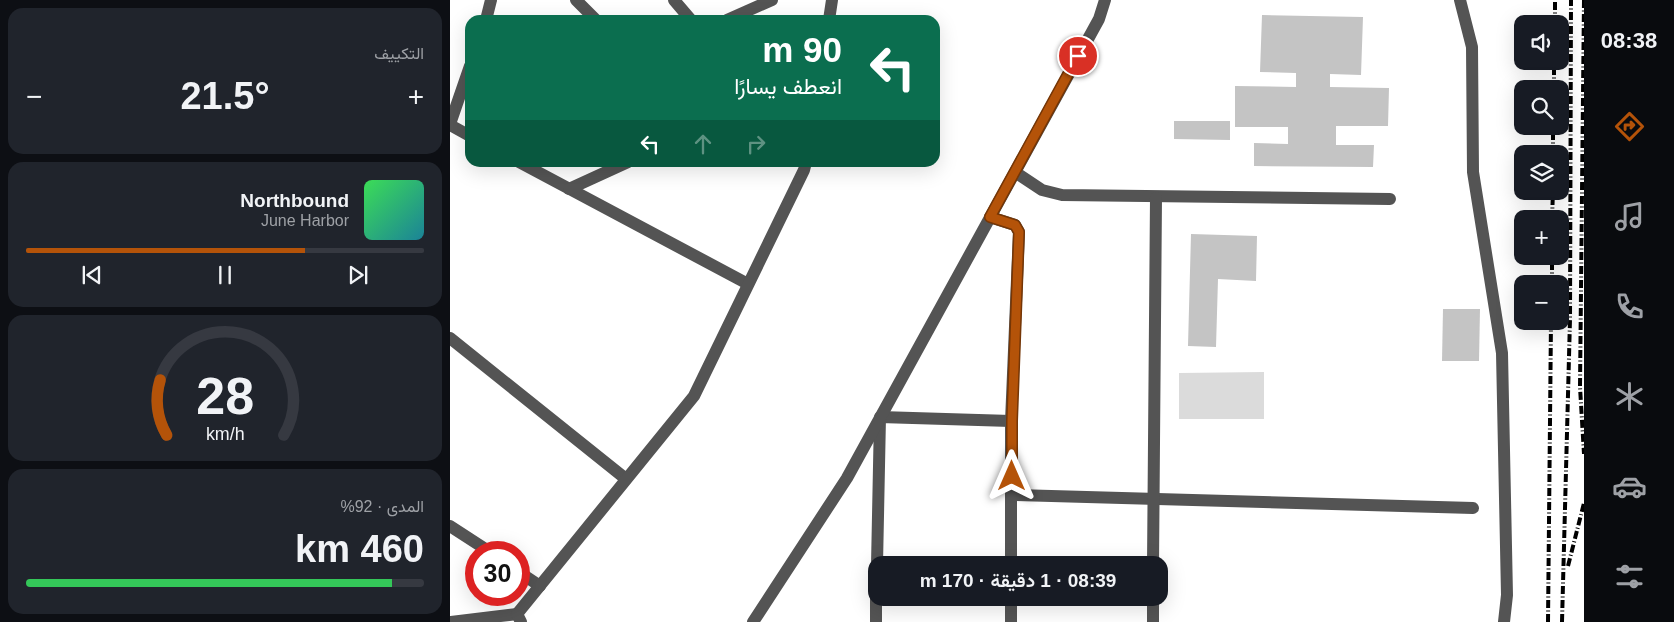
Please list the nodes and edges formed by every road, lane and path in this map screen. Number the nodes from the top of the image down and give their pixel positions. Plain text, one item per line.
1 (490, 0) edge
2 (576, 0) edge
3 (674, 0) edge
4 (772, 0) edge
5 (832, 0) edge
6 (1105, 0) edge
7 (1460, 0) edge
8 (487, 15) edge
9 (591, 15) edge
10 (687, 15) edge
11 (738, 15) edge
12 (830, 15) edge
13 (465, 80) edge
14 (450, 124) edge
15 (465, 133) edge
16 (528, 167) edge
17 (617, 167) edge
18 (805, 167) edge
19 (1014, 172) junction
20 (569, 189) junction
21 (1156, 198) junction
22 (1390, 199) dead end
23 (990, 217) junction
24 (748, 284) junction
25 (450, 338) edge
26 (880, 417) junction
27 (1012, 421) junction
28 (626, 480) junction
29 (1012, 495) junction
30 (1154, 499) junction
31 (1473, 508) dead end
32 (450, 526) edge
33 (473, 541) edge
34 (877, 556) edge
35 (1012, 556) edge
36 (1154, 556) edge
37 (530, 579) edge
38 (540, 586) junction
39 (876, 606) edge
40 (1012, 606) edge
41 (1153, 606) edge
42 (519, 618) edge
43 (452, 622) edge
44 (753, 622) edge
45 (876, 622) edge
46 (1012, 622) edge
47 (1153, 622) edge
48 (1504, 622) edge

1 - 8 street
2 - 9 street
3 - 10 street
4 - 11 street
5 - 12 street
6 - 19 street
7 - 48 street
13 - 14 street
14 - 15 street
16 - 20 street
17 - 20 street
18 - 24 street
19 - 21 street
19 - 23 street
20 - 24 street
21 - 22 street
21 - 30 street
23 - 26 street
23 - 27 street
24 - 28 street
25 - 28 street
26 - 27 street
26 - 34 street
26 - 44 street
27 - 29 street
28 - 38 street
29 - 30 street
29 - 35 street
30 - 31 street
30 - 36 street
32 - 33 street
37 - 38 street
38 - 42 street
39 - 45 street
40 - 46 street
41 - 47 street
42 - 43 street

